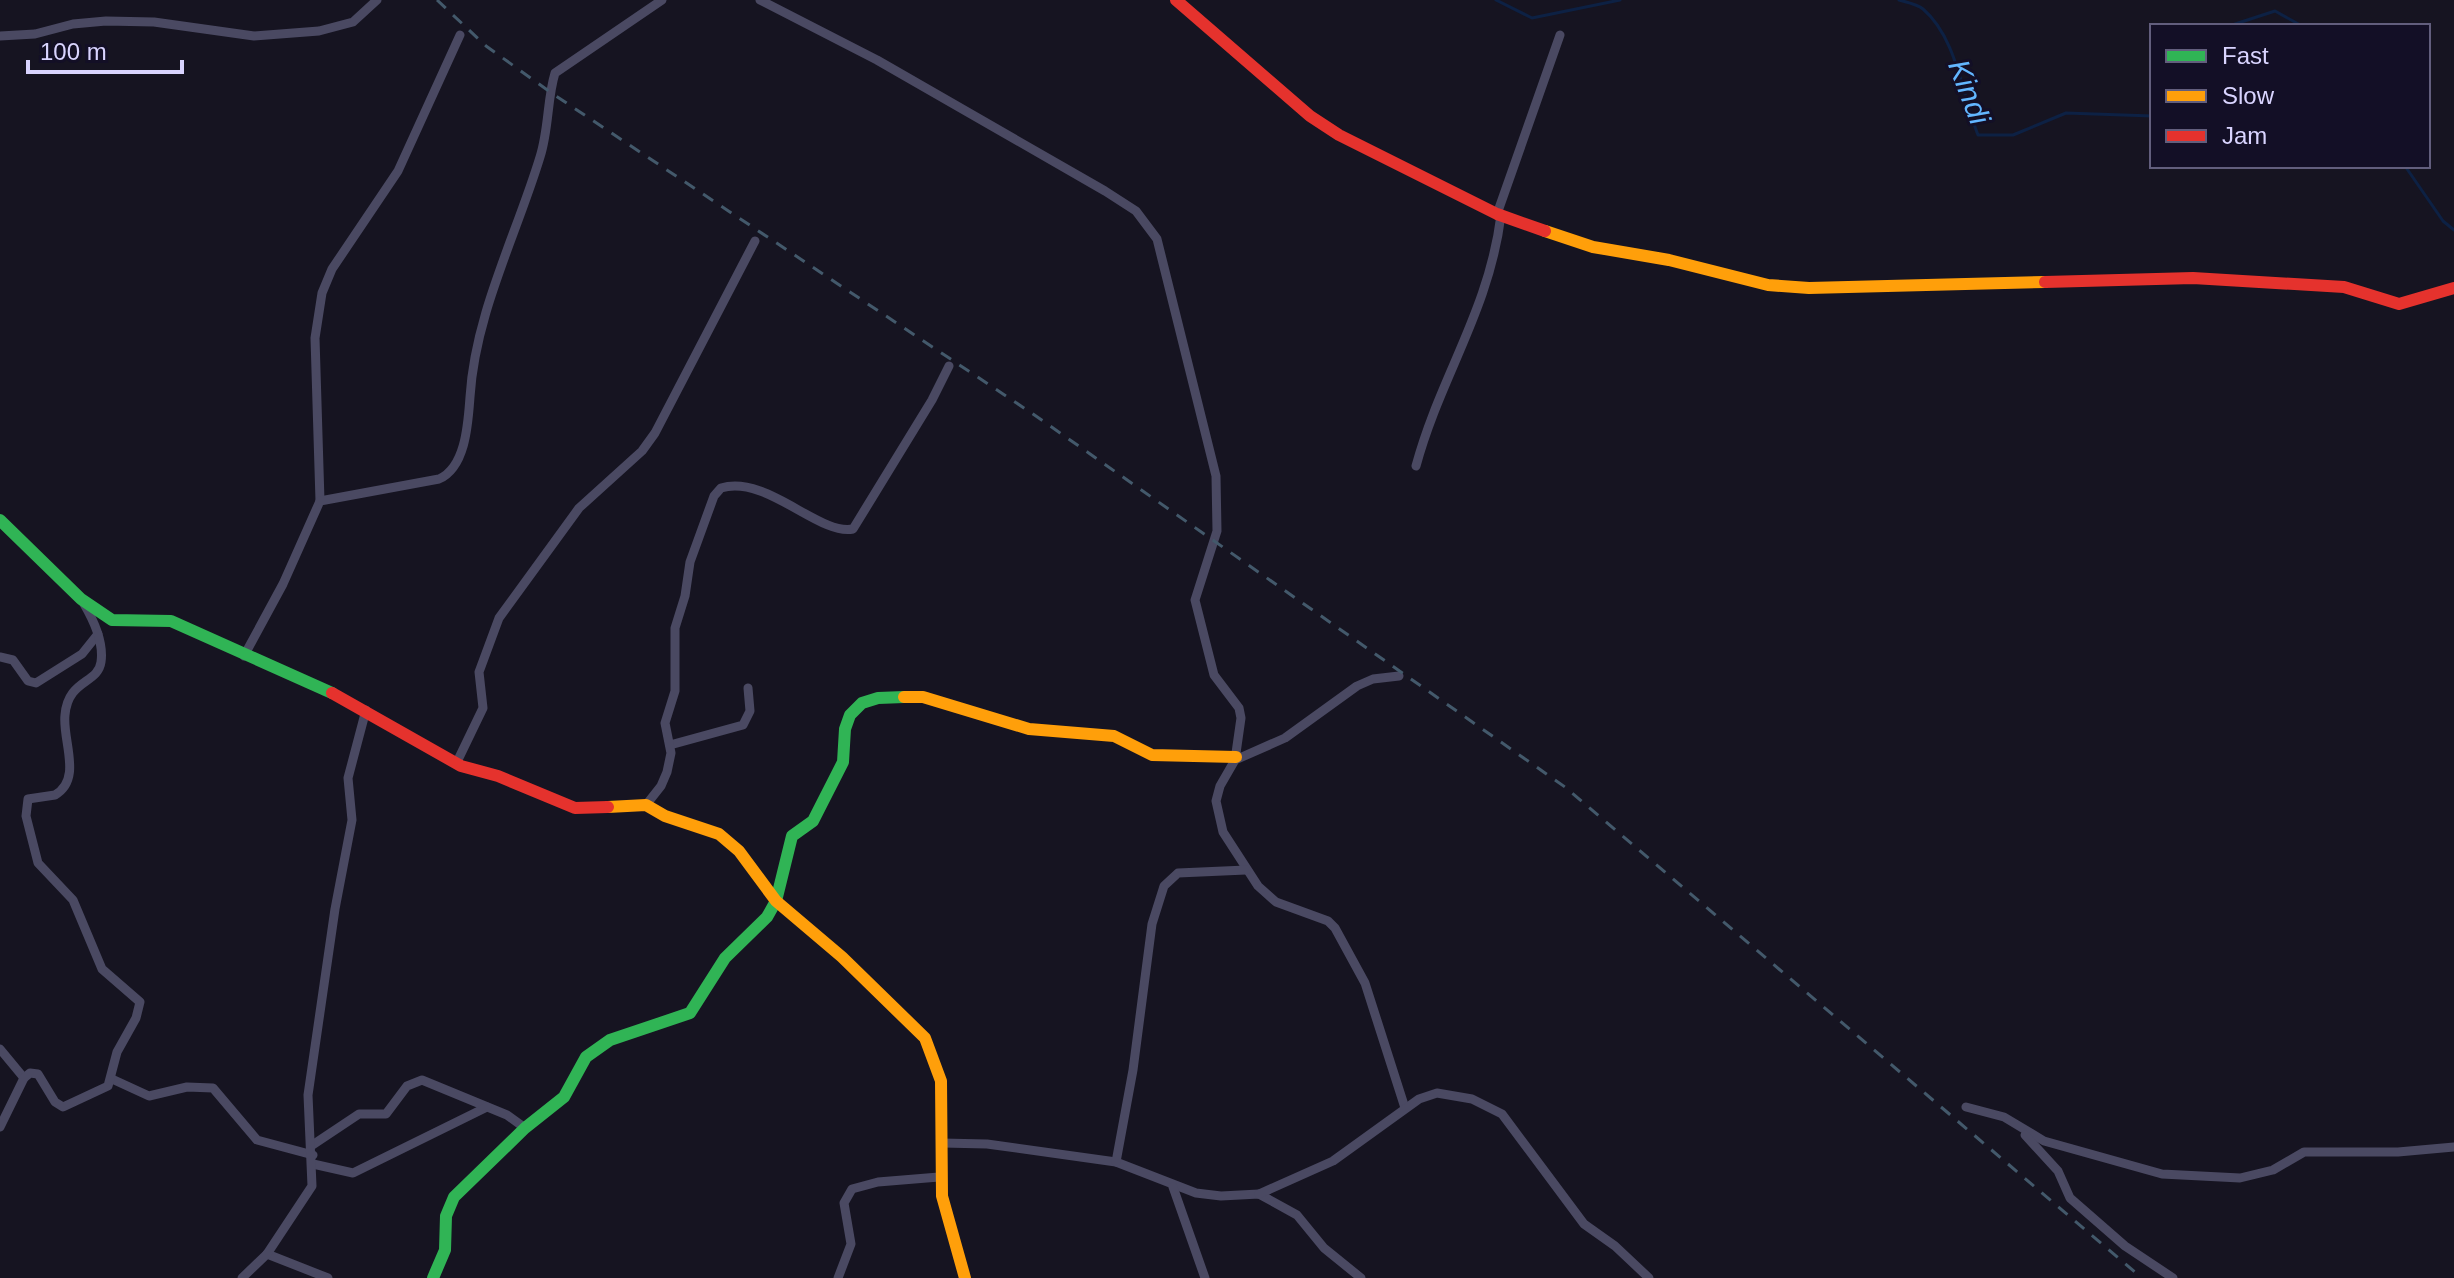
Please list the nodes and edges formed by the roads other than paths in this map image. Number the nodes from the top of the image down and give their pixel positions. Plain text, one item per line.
1 (377, 0) edge
2 (662, 0) edge
3 (760, 0) edge
4 (1176, 0) edge
5 (460, 35) dead end
6 (1560, 35) dead end
7 (0, 36) edge
8 (1499, 215) junction
9 (755, 241) dead end
10 (2454, 288) edge
11 (949, 366) dead end
12 (1416, 466) dead end
13 (320, 501) junction
14 (0, 520) edge
15 (81, 597) junction
16 (98, 634) junction
17 (244, 656) junction
18 (0, 657) edge
19 (1399, 676) dead end
20 (748, 688) dead end
21 (366, 710) junction
22 (670, 745) junction
23 (1236, 758) junction
24 (456, 764) junction
25 (646, 805) junction
26 (1246, 870) junction
27 (776, 901) junction
28 (0, 1049) edge
29 (24, 1078) junction
30 (112, 1079) junction
31 (487, 1107) junction
32 (1966, 1107) dead end
33 (1405, 1108) junction
34 (2004, 1117) junction
35 (0, 1127) edge
36 (525, 1128) junction
37 (942, 1143) junction
38 (2454, 1147) edge
39 (312, 1155) junction
40 (1116, 1162) junction
41 (939, 1177) junction
42 (1173, 1187) junction
43 (1259, 1194) junction
44 (267, 1254) junction
45 (242, 1278) edge
46 (328, 1278) edge
47 (433, 1278) edge
48 (838, 1278) edge
49 (965, 1278) edge
50 (1205, 1278) edge
51 (1361, 1278) edge
52 (1649, 1278) edge
53 (2173, 1278) edge

1 - 7 street
2 - 13 street
3 - 23 street
4 - 8 street
5 - 13 street
6 - 8 street
8 - 10 street
8 - 12 street
9 - 24 street
11 - 22 street
13 - 17 street
14 - 15 street
15 - 16 street
15 - 17 street
16 - 18 street
16 - 30 street
17 - 21 street
19 - 23 street
20 - 22 street
21 - 24 street
21 - 39 street
22 - 25 street
23 - 26 street
23 - 27 street
24 - 25 street
25 - 27 street
26 - 33 street
26 - 40 street
27 - 36 street
27 - 37 street
28 - 29 street
29 - 30 street
29 - 35 street
30 - 39 street
31 - 36 street
31 - 39 street
31 - 39 street
32 - 34 street
33 - 43 street
33 - 52 street
34 - 38 street
34 - 53 street
36 - 47 street
37 - 40 street
37 - 41 street
39 - 44 street
40 - 42 street
41 - 48 street
41 - 49 street
42 - 43 street
42 - 50 street
43 - 51 street
44 - 45 street
44 - 46 street

